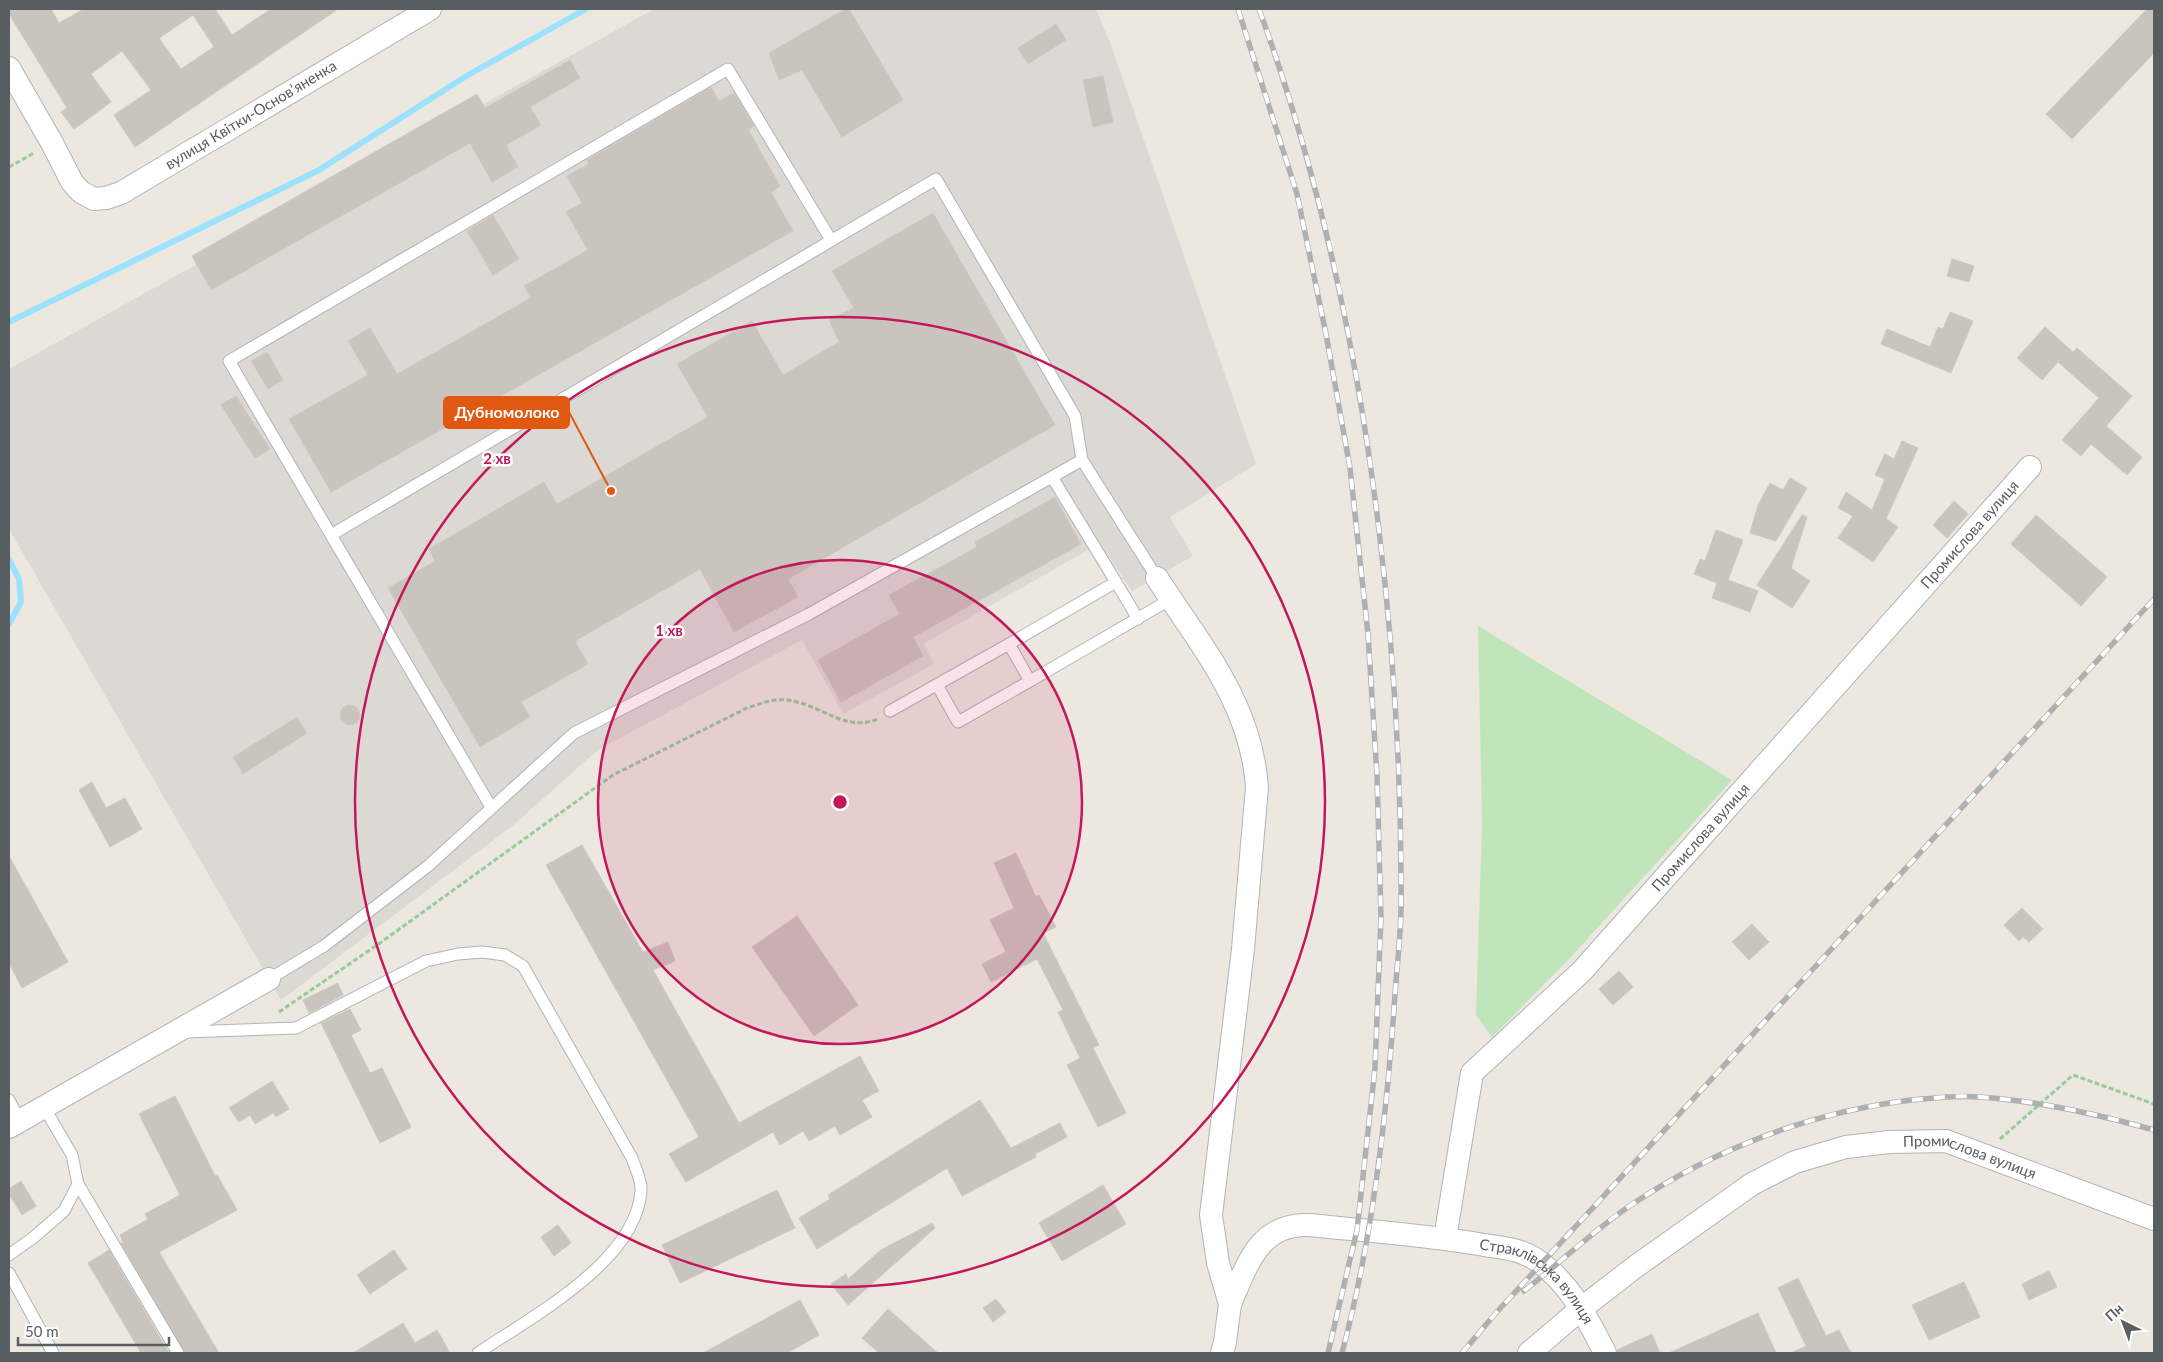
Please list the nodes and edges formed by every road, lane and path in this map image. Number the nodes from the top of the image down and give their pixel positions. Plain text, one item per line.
1 (430, 9) edge
2 (9, 68) edge
3 (52, 143) junction
4 (9, 167) edge
5 (831, 240) junction
6 (1082, 460) junction
7 (2030, 466) dead end
8 (1052, 476) junction
9 (331, 535) junction
10 (1157, 578) joint
11 (1116, 582) junction
12 (1171, 599) junction
13 (1138, 619) junction
14 (1009, 644) junction
15 (1030, 680) junction
16 (937, 685) junction
17 (890, 711) joint
18 (491, 807) junction
19 (269, 979) joint
20 (246, 1030) junction
21 (172, 1033) junction
22 (9, 1100) edge
23 (2154, 1104) edge
24 (44, 1107) junction
25 (14, 1124) edge
26 (1982, 1155) junction
27 (78, 1184) junction
28 (2154, 1219) edge
29 (1445, 1238) junction
30 (9, 1255) edge
31 (9, 1273) edge
32 (1230, 1304) junction
33 (1582, 1308) junction
34 (53, 1353) edge
35 (178, 1353) edge
36 (478, 1353) edge
37 (1222, 1353) edge
38 (1529, 1353) edge
39 (1605, 1353) edge

1 - 3 street, вулиця Квітки-Основʼяненка
2 - 3 street
3 - 4 path
5 - 6 lane
5 - 9 lane
5 - 9 lane
6 - 8 lane
6 - 10 lane
7 - 29 street, Промислова вулиця
8 - 11 lane
8 - 18 lane
9 - 18 lane
10 - 12 street
11 - 13 lane
11 - 14 lane
12 - 13 lane
12 - 32 street
13 - 15 lane
14 - 15 lane
14 - 16 lane
15 - 16 lane
16 - 17 lane
17 - 20 path
18 - 19 lane
19 - 21 street
20 - 21 lane
20 - 36 lane
21 - 24 street
22 - 25 lane
23 - 26 path
24 - 25 street
24 - 27 lane
26 - 28 street, Промислова вулиця
26 - 33 street, Промислова вулиця
27 - 30 lane
27 - 35 lane
29 - 32 street, Страклівська вулиця
29 - 33 street, Страклівська вулиця
31 - 34 lane
32 - 37 street
33 - 38 street, Промислова вулиця
33 - 39 street, Страклівська вулиця

